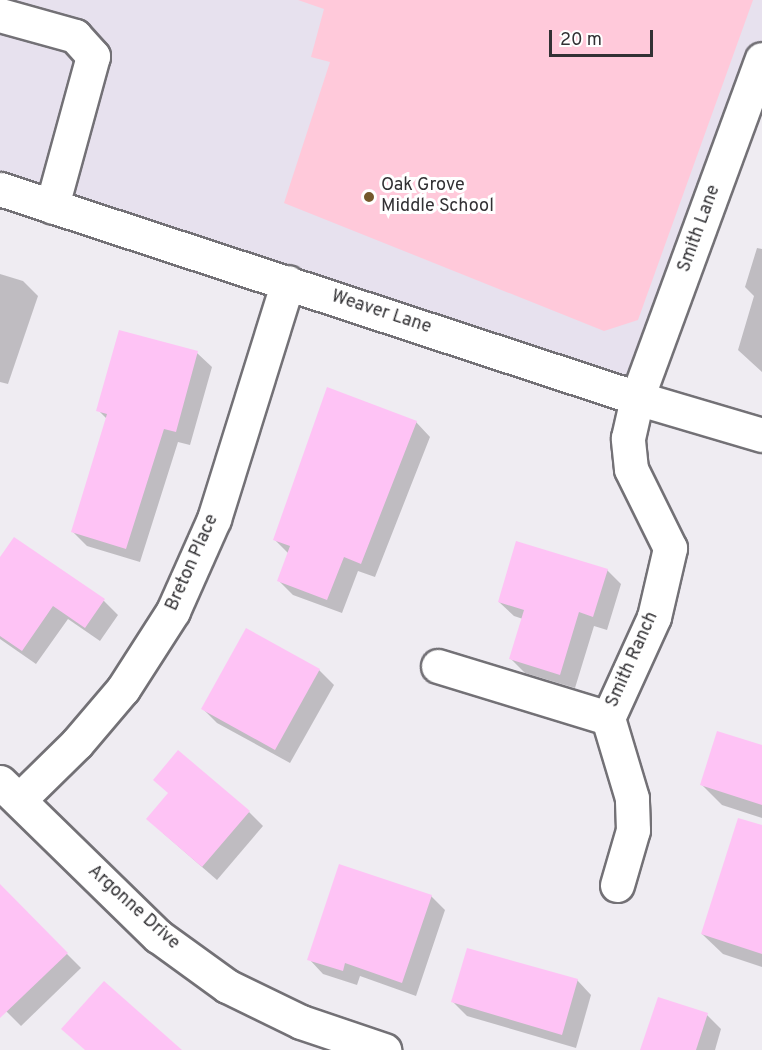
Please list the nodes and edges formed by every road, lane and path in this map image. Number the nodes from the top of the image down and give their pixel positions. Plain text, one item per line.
1 (0, 15) edge
2 (762, 59) edge
3 (0, 189) edge
4 (52, 206) junction
5 (288, 282) junction
6 (637, 398) junction
7 (762, 435) edge
8 (438, 666) dead end
9 (608, 718) junction
10 (10, 791) edge
11 (617, 885) dead end
12 (384, 1050) edge

1 - 4 street
2 - 6 street, Smith Lane
3 - 4 street, Weaver Lane
4 - 5 street, Weaver Lane
5 - 6 street, Weaver Lane
5 - 10 street, Breton Place
6 - 7 street, Weaver Lane
6 - 9 street, Smith Ranch
8 - 9 street, Smith Ranch
9 - 11 street, Smith Ranch
10 - 12 street, Argonne Drive

